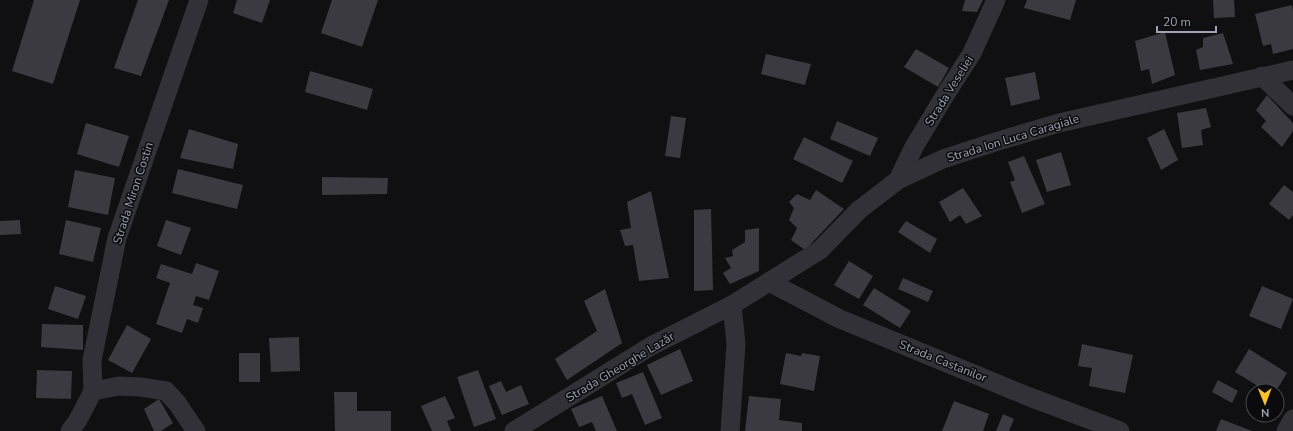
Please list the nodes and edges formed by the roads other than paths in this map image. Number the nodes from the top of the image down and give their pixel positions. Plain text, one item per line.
1 (199, 0) edge
2 (996, 0) edge
3 (1293, 70) edge
4 (1262, 76) junction
5 (1293, 106) edge
6 (898, 180) junction
7 (768, 282) junction
8 (732, 305) junction
9 (93, 391) junction
10 (1293, 419) edge
11 (70, 431) edge
12 (196, 431) edge
13 (514, 431) edge
14 (730, 431) edge
15 (1120, 431) edge
16 (1286, 431) edge

1 - 9 street, Strada Miron Costin
2 - 6 street, Strada Veseliei
3 - 4 street, Strada Ion Luca Caragiale
4 - 5 street
4 - 6 street, Strada Ion Luca Caragiale
6 - 7 street, Strada Ion Luca Caragiale
7 - 8 street, Strada Gheorghe Lazăr
7 - 15 street, Strada Castanilor
8 - 13 street, Strada Gheorghe Lazăr
8 - 14 street
9 - 11 street
9 - 12 street
10 - 16 street

